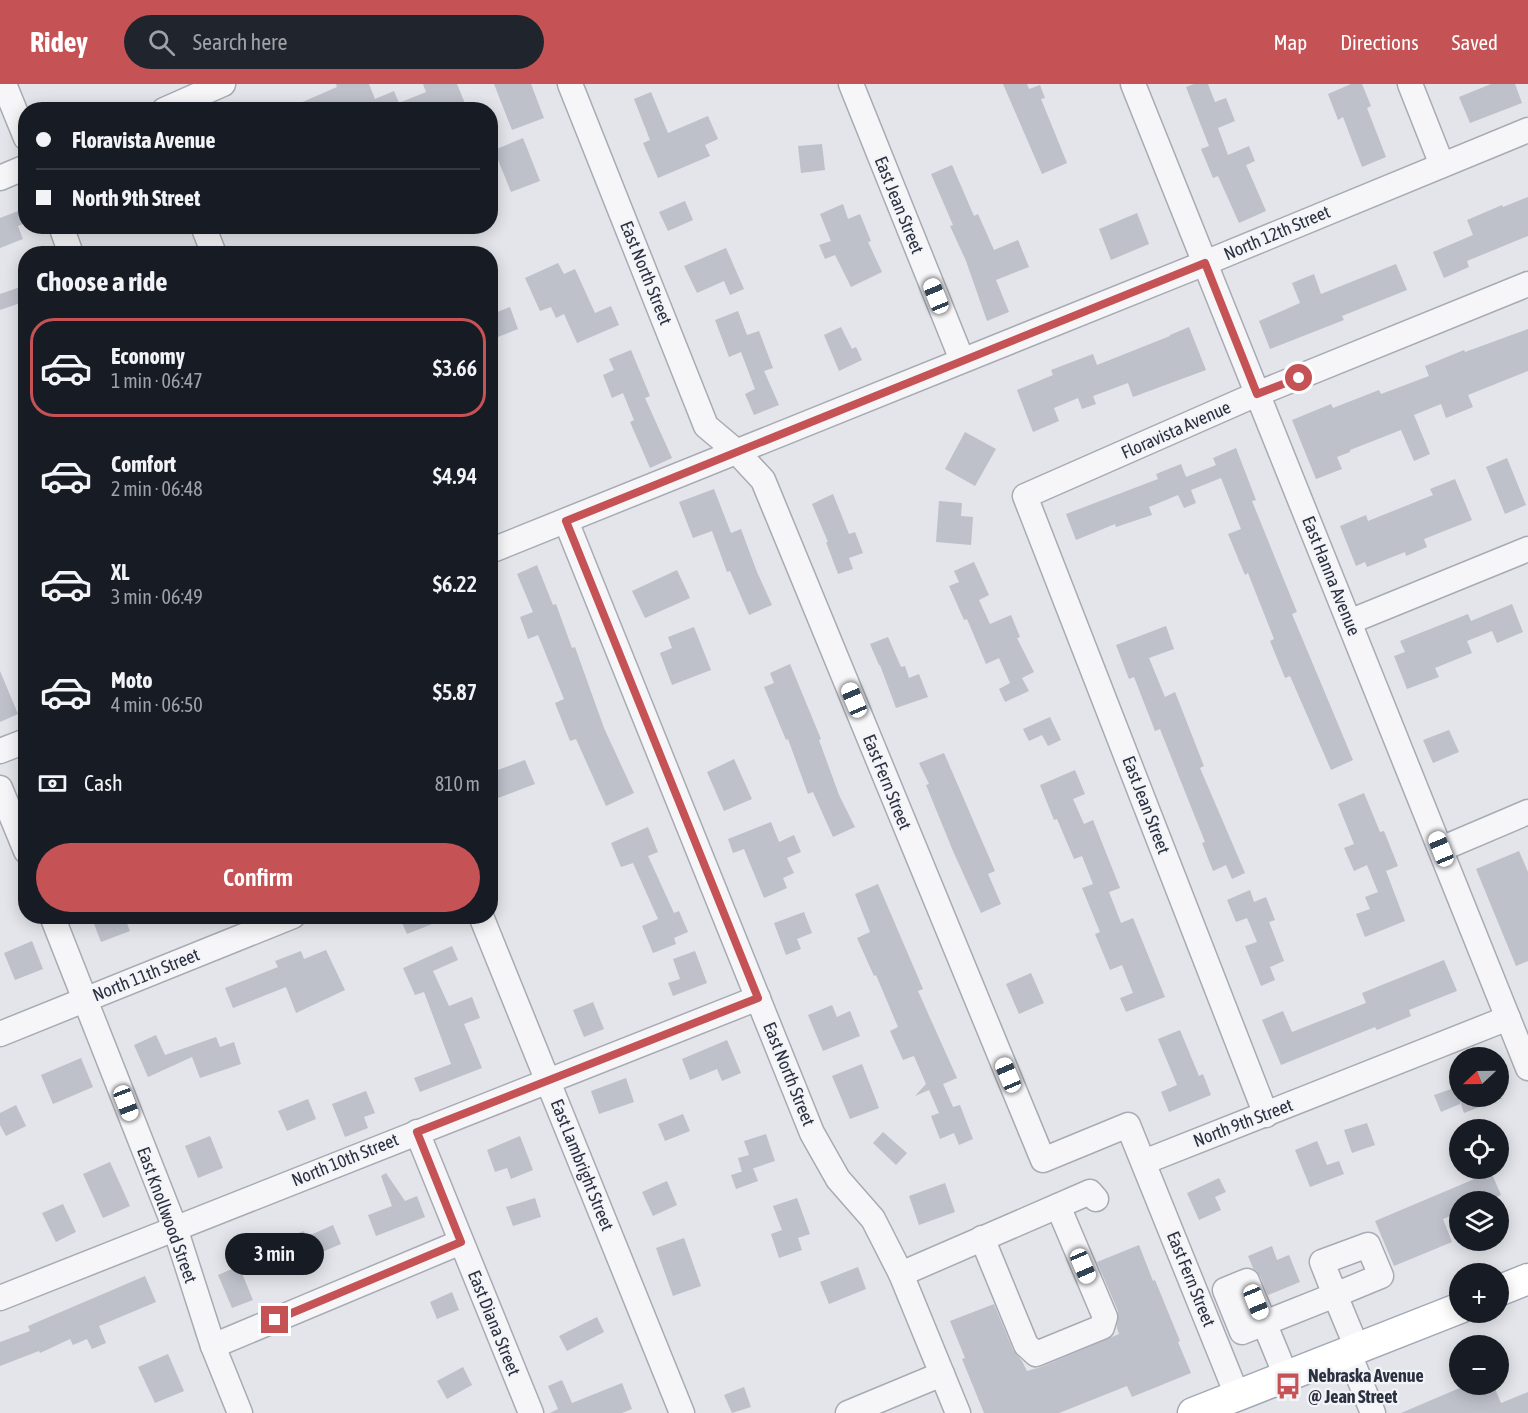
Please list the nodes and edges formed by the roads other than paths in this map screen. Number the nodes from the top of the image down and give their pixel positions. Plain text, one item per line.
1 (4, 84) edge
2 (223, 84) edge
3 (570, 84) edge
4 (851, 84) edge
5 (1133, 84) edge
6 (1410, 84) edge
7 (182, 102) edge
8 (18, 118) edge
9 (1528, 130) edge
10 (1442, 165) junction
11 (18, 171) edge
12 (0, 178) edge
13 (1205, 263) junction
14 (1528, 284) edge
15 (962, 360) junction
16 (1257, 394) junction
17 (737, 452) junction
18 (1025, 496) joint
19 (566, 521) junction
20 (498, 548) edge
21 (1528, 549) edge
22 (1349, 622) junction
23 (18, 744) edge
24 (0, 751) edge
25 (0, 788) edge
26 (1528, 812) edge
27 (18, 832) edge
28 (1441, 849) junction
29 (55, 924) edge
30 (273, 924) edge
31 (484, 924) edge
32 (758, 998) junction
33 (86, 999) junction
34 (1508, 1018) junction
35 (0, 1034) edge
36 (1528, 1068) edge
37 (548, 1080) junction
38 (1266, 1115) junction
39 (417, 1132) junction
40 (1144, 1162) junction
41 (1096, 1199) dead end
42 (1058, 1206) junction
43 (175, 1228) junction
44 (982, 1238) junction
45 (461, 1242) junction
46 (901, 1274) junction
47 (1528, 1279) edge
48 (1509, 1287) edge
49 (0, 1298) edge
50 (1449, 1312) edge
51 (1264, 1323) junction
52 (1242, 1332) junction
53 (1216, 1342) junction
54 (213, 1346) junction
55 (1352, 1349) junction
56 (942, 1374) junction
57 (1286, 1376) junction
58 (1214, 1407) edge
59 (240, 1413) edge
60 (531, 1413) edge
61 (682, 1413) edge
62 (848, 1413) edge
63 (958, 1413) edge
64 (1373, 1413) edge

1 - 8 street
2 - 7 street
3 - 17 street, East North Street
4 - 15 street, East Jean Street
5 - 13 street, East Hanna Avenue
6 - 10 street
9 - 10 street, North 12th Street
10 - 13 street, North 12th Street
11 - 12 street
13 - 15 street, North 12th Street
13 - 16 street, East Hanna Avenue
14 - 16 street, Floravista Avenue
15 - 17 street, North 12th Street
16 - 18 street, Floravista Avenue
16 - 22 street, East Hanna Avenue
17 - 19 street, North 12th Street
17 - 40 street, East Fern Street
18 - 38 street, East Jean Street
19 - 20 street, North 12th Street
19 - 32 street, East North Street
21 - 22 street
22 - 28 street, East Hanna Avenue
23 - 24 street
25 - 27 street
26 - 28 street
28 - 34 street, East Hanna Avenue
29 - 33 street, East Knollwood Street
30 - 33 street, North 11th Street
31 - 37 street, East Lambright Street
32 - 37 street, North 10th Street
32 - 46 street, East North Street
33 - 35 street, North 11th Street
33 - 43 street, East Knollwood Street
34 - 36 street, East Hanna Avenue
34 - 38 street, North 9th Street
37 - 39 street, North 10th Street
37 - 61 street, East Lambright Street
38 - 40 street, North 9th Street
39 - 43 street, North 10th Street
39 - 45 street, East Diana Street
40 - 53 street, East Fern Street
41 - 42 street
42 - 44 street
42 - 44 street
43 - 49 street, North 10th Street
43 - 54 street, East Knollwood Street
44 - 46 street
45 - 54 street
45 - 60 street, East Diana Street
46 - 56 street, East North Street
47 - 48 main road
50 - 55 main road
51 - 52 street
51 - 52 street
51 - 55 street
51 - 57 street
52 - 53 street
53 - 58 street, East Fern Street
54 - 59 street, East Knollwood Street
55 - 57 main road
55 - 64 street
56 - 62 street
56 - 63 street, East North Street
57 - 58 main road

